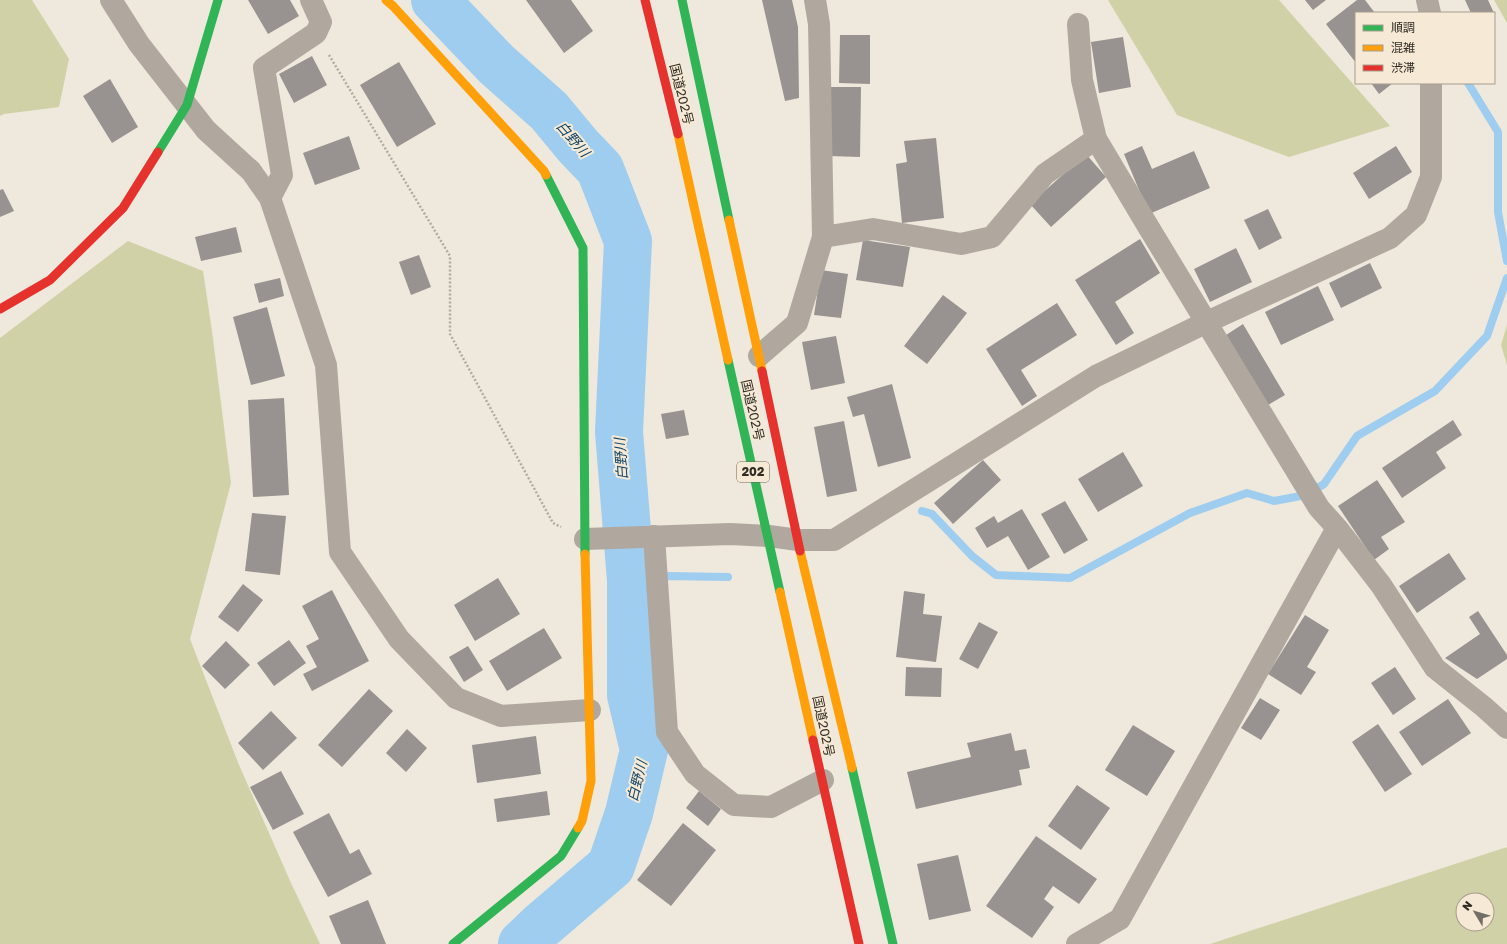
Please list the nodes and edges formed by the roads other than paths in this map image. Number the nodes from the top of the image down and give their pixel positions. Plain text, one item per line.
1 (112, 0) edge
2 (218, 0) edge
3 (311, 0) edge
4 (386, 0) edge
5 (645, 0) edge
6 (682, 0) edge
7 (815, 0) edge
8 (1427, 0) edge
9 (1430, 12) edge
10 (1078, 24) dead end
11 (1431, 84) edge
12 (187, 105) junction
13 (1096, 139) junction
14 (270, 198) junction
15 (823, 237) junction
16 (0, 309) edge
17 (1206, 322) junction
18 (759, 356) junction
19 (1338, 528) junction
20 (769, 536) junction
21 (585, 539) junction
22 (798, 540) junction
23 (655, 544) junction
24 (590, 710) junction
25 (1507, 728) edge
26 (823, 780) junction
27 (453, 944) edge
28 (859, 944) edge
29 (894, 944) edge
30 (1077, 944) edge

1 - 12 street
2 - 12 main road
3 - 14 street
4 - 21 main road
5 - 20 main road, 国道202号 / 202
6 - 18 main road, 国道202号 / 202
7 - 15 street
8 - 9 street
10 - 13 street
11 - 17 street
12 - 14 street
12 - 16 main road
13 - 15 street
13 - 17 street
14 - 24 street
15 - 18 street
17 - 19 street
17 - 22 street
18 - 22 main road, 国道202号 / 202
19 - 25 street
19 - 30 street
20 - 22 street
20 - 23 street
20 - 26 main road, 国道202号 / 202
21 - 23 street
21 - 24 main road
22 - 29 main road, 国道202号 / 202
23 - 26 street
24 - 27 main road
26 - 28 main road, 国道202号 / 202

